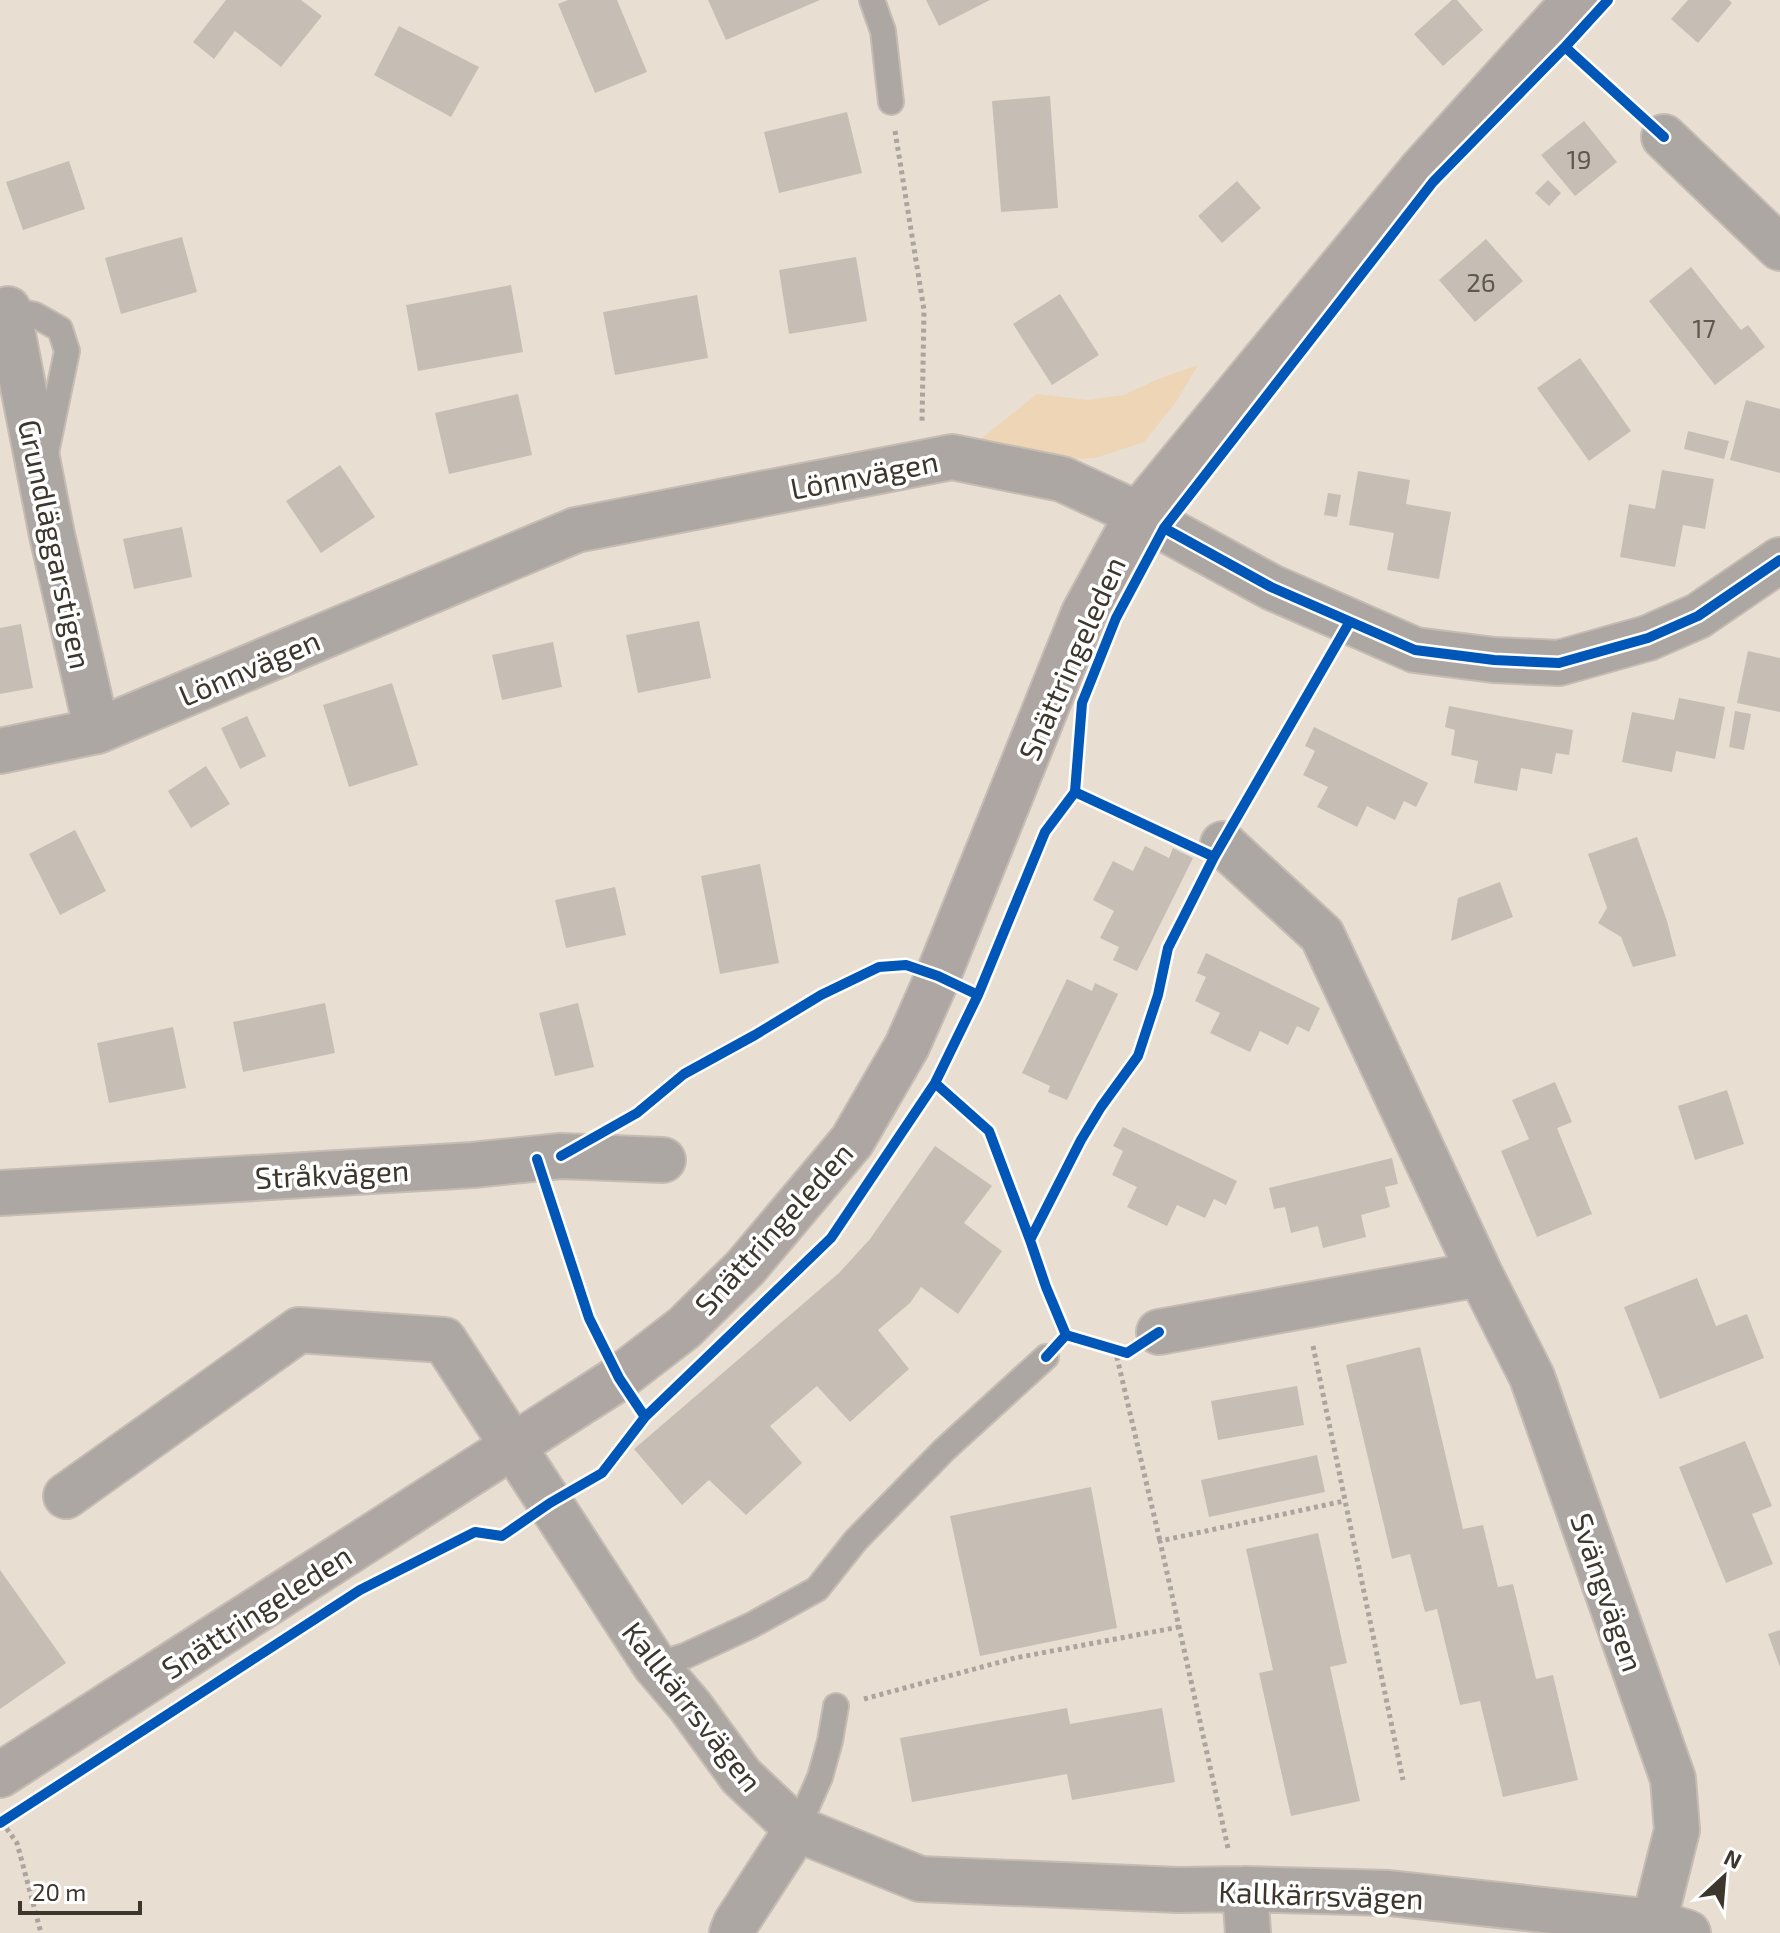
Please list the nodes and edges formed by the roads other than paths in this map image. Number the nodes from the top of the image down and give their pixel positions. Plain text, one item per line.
1 (872, 0) edge
2 (1575, 0) edge
3 (891, 102) road end
4 (1664, 137) dead end
5 (1780, 248) edge
6 (8, 309) dead end
7 (1138, 514) junction
8 (1780, 560) edge
9 (97, 731) junction
10 (0, 751) edge
11 (1223, 844) dead end
12 (663, 1160) dead end
13 (0, 1193) edge
14 (1480, 1274) junction
15 (1159, 1332) road end
16 (1046, 1357) dead end
17 (513, 1447) junction
18 (66, 1496) dead end
19 (655, 1665) junction
20 (836, 1706) road end
21 (8, 1794) edge
22 (797, 1829) junction
23 (1237, 1872) junction
24 (1671, 1927) edge
25 (732, 1933) edge
26 (1248, 1933) edge

1 - 3 lane
2 - 7 street
4 - 5 street
6 - 9 street, Grundläggarstigen
7 - 8 street, Lönnvägen
7 - 9 street, Lönnvägen
7 - 17 street, Snättringeleden
9 - 10 street, Lönnvägen
11 - 14 street, Svängvägen
12 - 13 street, Stråkvägen
14 - 15 street
14 - 24 street, Svängvägen
16 - 19 lane
17 - 18 street, Kallkärrsvägen
17 - 19 street, Kallkärrsvägen
17 - 21 street, Snättringeleden
19 - 22 street, Kallkärrsvägen
20 - 22 lane
22 - 23 street, Kallkärrsvägen
22 - 25 street
23 - 24 street, Kallkärrsvägen
23 - 26 street

